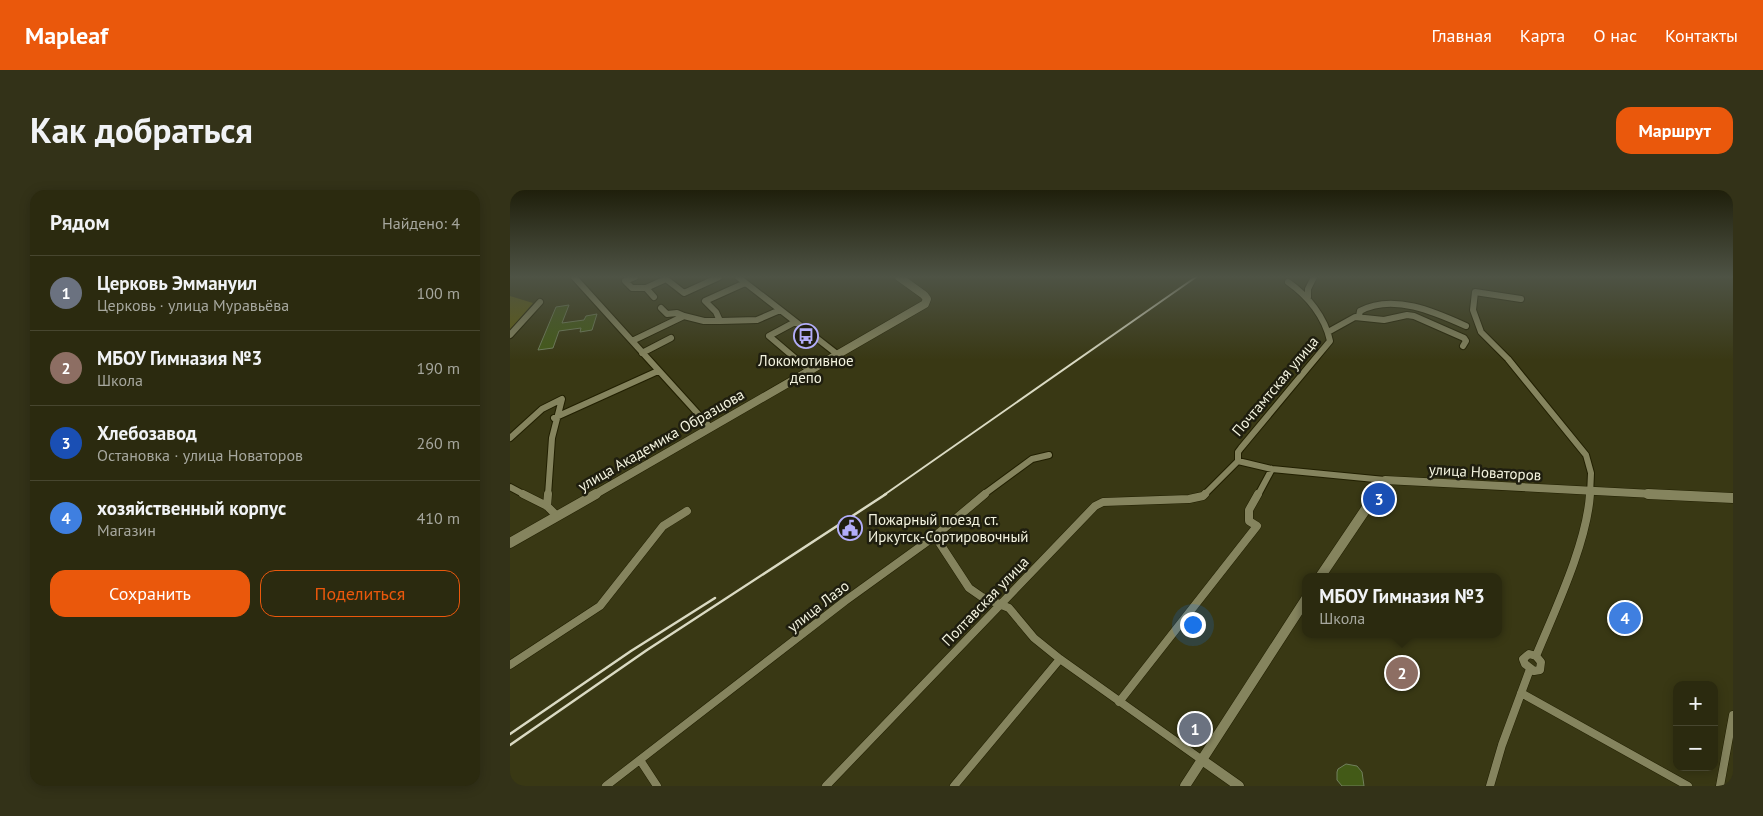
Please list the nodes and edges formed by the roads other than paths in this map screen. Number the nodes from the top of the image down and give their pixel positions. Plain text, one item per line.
1 (537, 305) edge
2 (599, 305) edge
3 (709, 305) edge
4 (773, 305) edge
5 (925, 305) edge
6 (1313, 305) edge
7 (1474, 305) edge
8 (662, 308) dead end
9 (780, 310) junction
10 (684, 316) junction
11 (1359, 316) junction
12 (720, 321) junction
13 (795, 322) junction
14 (1466, 326) dead end
15 (1328, 332) junction
16 (510, 335) edge
17 (671, 338) dead end
18 (632, 341) junction
19 (1463, 346) dead end
20 (642, 353) junction
21 (837, 354) junction
22 (809, 370) junction
23 (658, 371) junction
24 (554, 418) junction
25 (710, 427) junction
26 (510, 438) edge
27 (1049, 455) dead end
28 (1238, 461) junction
29 (1272, 469) junction
30 (1385, 480) junction
31 (510, 487) edge
32 (1590, 492) junction
33 (1733, 498) edge
34 (547, 506) junction
35 (687, 511) dead end
36 (557, 516) junction
37 (935, 536) junction
38 (510, 543) edge
39 (1323, 573) edge
40 (1000, 604) junction
41 (1302, 605) edge
42 (1536, 656) junction
43 (1060, 659) junction
44 (510, 665) edge
45 (1530, 669) junction
46 (1521, 693) junction
47 (1119, 702) junction
48 (1733, 715) edge
49 (640, 760) junction
50 (1202, 760) junction
51 (606, 786) edge
52 (657, 786) edge
53 (826, 786) edge
54 (954, 786) edge
55 (1185, 786) edge
56 (1239, 786) edge
57 (1490, 786) edge
58 (1688, 786) edge
59 (1720, 786) edge

1 - 16 street
2 - 18 street
3 - 12 street
4 - 9 street
5 - 21 street, улица Академика Образцова
6 - 15 street, Почтамтская улица
7 - 32 street
8 - 10 street
9 - 12 street
9 - 13 street
10 - 12 street
10 - 18 street
11 - 14 street
11 - 15 street
11 - 19 street
13 - 21 street
13 - 22 street
15 - 28 street, Почтамтская улица
17 - 20 street
18 - 20 street
20 - 23 street
21 - 22 street, улица Академика Образцова
22 - 25 street, улица Академика Образцова
23 - 24 street
23 - 25 street
24 - 26 street
24 - 34 street
25 - 36 street, улица Академика Образцова
27 - 37 street, улица Лазо
28 - 29 street, улица Новаторов
28 - 40 street, Полтавская улица
29 - 30 street, улица Новаторов
29 - 47 street
30 - 32 street, улица Новаторов
30 - 39 street
31 - 34 street
32 - 33 street, улица Новаторов
32 - 42 street
34 - 36 street
35 - 44 street
36 - 38 street, улица Академика Образцова
37 - 40 street
37 - 49 street, улица Лазо
40 - 43 street
40 - 53 street, Полтавская улица
41 - 50 street
42 - 45 street
42 - 45 street
43 - 47 street
43 - 54 street
45 - 46 street
46 - 57 street
46 - 58 street
47 - 50 street
48 - 59 street
49 - 51 street, улица Лазо
49 - 52 street
50 - 55 street
50 - 56 street

